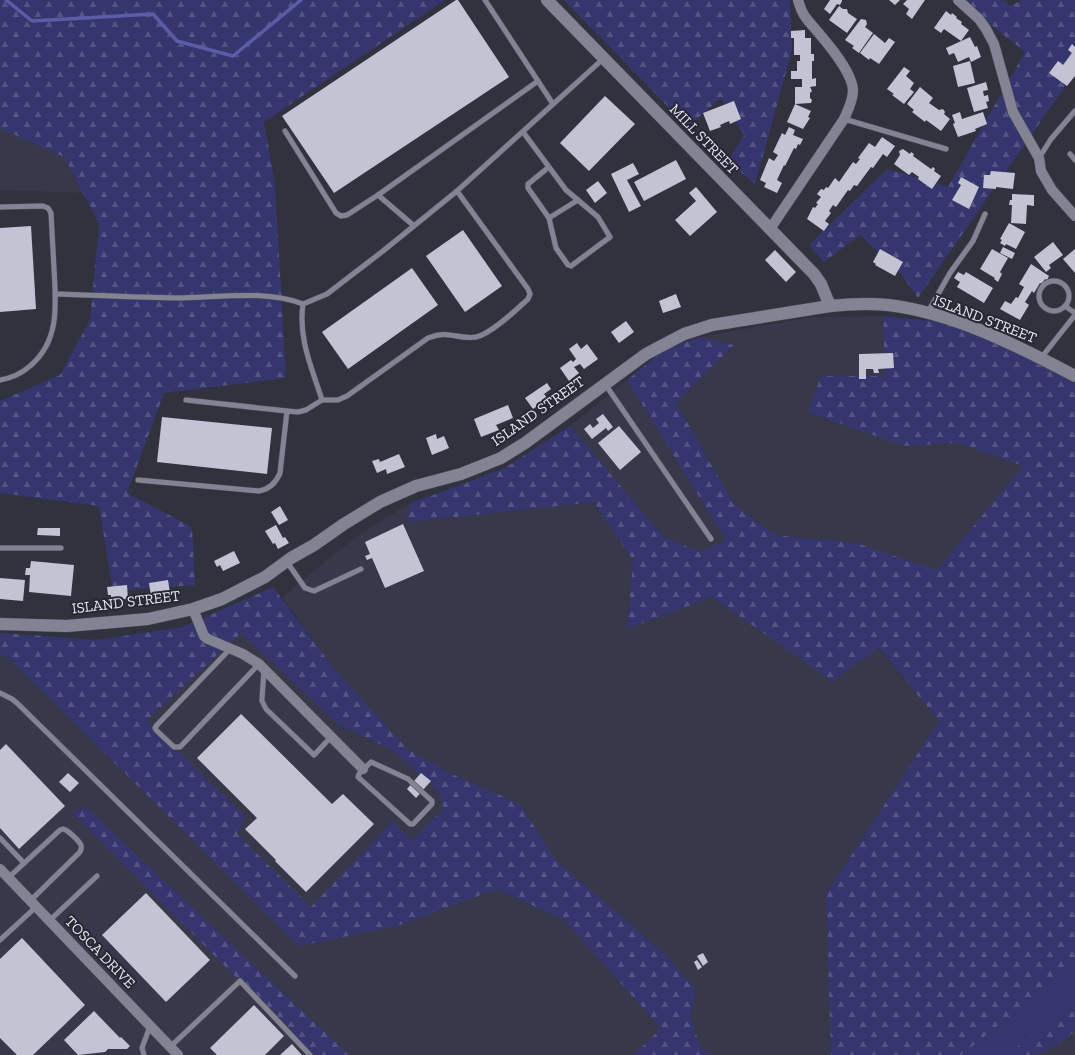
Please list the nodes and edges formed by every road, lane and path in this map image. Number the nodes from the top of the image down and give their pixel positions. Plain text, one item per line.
1 (485, 0) edge
2 (547, 0) edge
3 (798, 0) edge
4 (958, 0) edge
5 (604, 59) junction
6 (538, 81) junction
7 (553, 104) junction
8 (1075, 111) edge
9 (844, 119) junction
10 (285, 131) dead end
11 (523, 132) junction
12 (946, 149) dead end
13 (1070, 154) dead end
14 (1039, 158) junction
15 (1075, 160) edge
16 (549, 167) junction
17 (457, 191) junction
18 (378, 195) junction
19 (578, 200) junction
20 (0, 208) edge
21 (985, 214) dead end
22 (1075, 216) edge
23 (549, 218) junction
24 (413, 225) junction
25 (770, 229) junction
26 (56, 294) junction
27 (303, 304) junction
28 (830, 306) junction
29 (1065, 306) junction
30 (928, 312) junction
31 (1075, 314) edge
32 (1041, 358) junction
33 (1075, 376) edge
34 (0, 380) edge
35 (604, 384) junction
36 (186, 400) dead end
37 (322, 400) junction
38 (287, 411) junction
39 (138, 480) dead end
40 (711, 539) dead end
41 (0, 548) edge
42 (61, 548) dead end
43 (287, 561) junction
44 (361, 569) dead end
45 (193, 609) junction
46 (0, 624) edge
47 (230, 649) junction
48 (261, 667) junction
49 (0, 693) edge
50 (331, 737) junction
51 (363, 768) junction
52 (0, 838) edge
53 (24, 864) junction
54 (0, 869) edge
55 (97, 876) dead end
56 (8, 878) junction
57 (33, 904) junction
58 (50, 921) junction
59 (0, 940) edge
60 (295, 976) dead end
61 (150, 1026) junction
62 (170, 1047) junction
63 (144, 1055) edge
64 (178, 1055) edge
65 (310, 1055) edge

1 - 6 lane
2 - 5 street, MILL STREET
3 - 9 street
4 - 14 street
5 - 7 lane
5 - 25 street, MILL STREET
6 - 7 lane
6 - 18 lane
7 - 11 lane
8 - 14 lane
9 - 12 lane
9 - 25 street
10 - 18 lane
11 - 16 lane
11 - 17 lane
13 - 15 lane
14 - 22 street
16 - 19 lane
16 - 23 lane
17 - 24 lane
17 - 37 lane
18 - 24 lane
19 - 23 lane
19 - 23 lane
20 - 26 lane
21 - 30 lane
24 - 27 lane
25 - 28 street, MILL STREET
26 - 27 lane
26 - 34 lane
27 - 37 lane
28 - 30 street, ISLAND STREET
28 - 35 street, ISLAND STREET
29 - 29 lane
29 - 31 lane
30 - 32 street, ISLAND STREET
31 - 32 lane
32 - 33 street, ISLAND STREET
35 - 40 lane
35 - 43 street, ISLAND STREET
36 - 38 lane
37 - 38 lane
38 - 39 lane
41 - 42 lane
43 - 44 lane
43 - 45 street, ISLAND STREET
45 - 46 street, ISLAND STREET
45 - 47 street
47 - 48 street
47 - 48 lane
48 - 50 street
48 - 50 lane
49 - 60 lane
50 - 51 street
51 - 51 lane
52 - 53 lane
53 - 56 lane
53 - 57 lane
54 - 56 street, TOSCA DRIVE
55 - 58 lane
56 - 57 street, TOSCA DRIVE
57 - 58 street, TOSCA DRIVE
57 - 59 lane
58 - 61 street, TOSCA DRIVE
61 - 62 street, TOSCA DRIVE
61 - 63 lane
62 - 64 street, TOSCA DRIVE
62 - 65 lane

